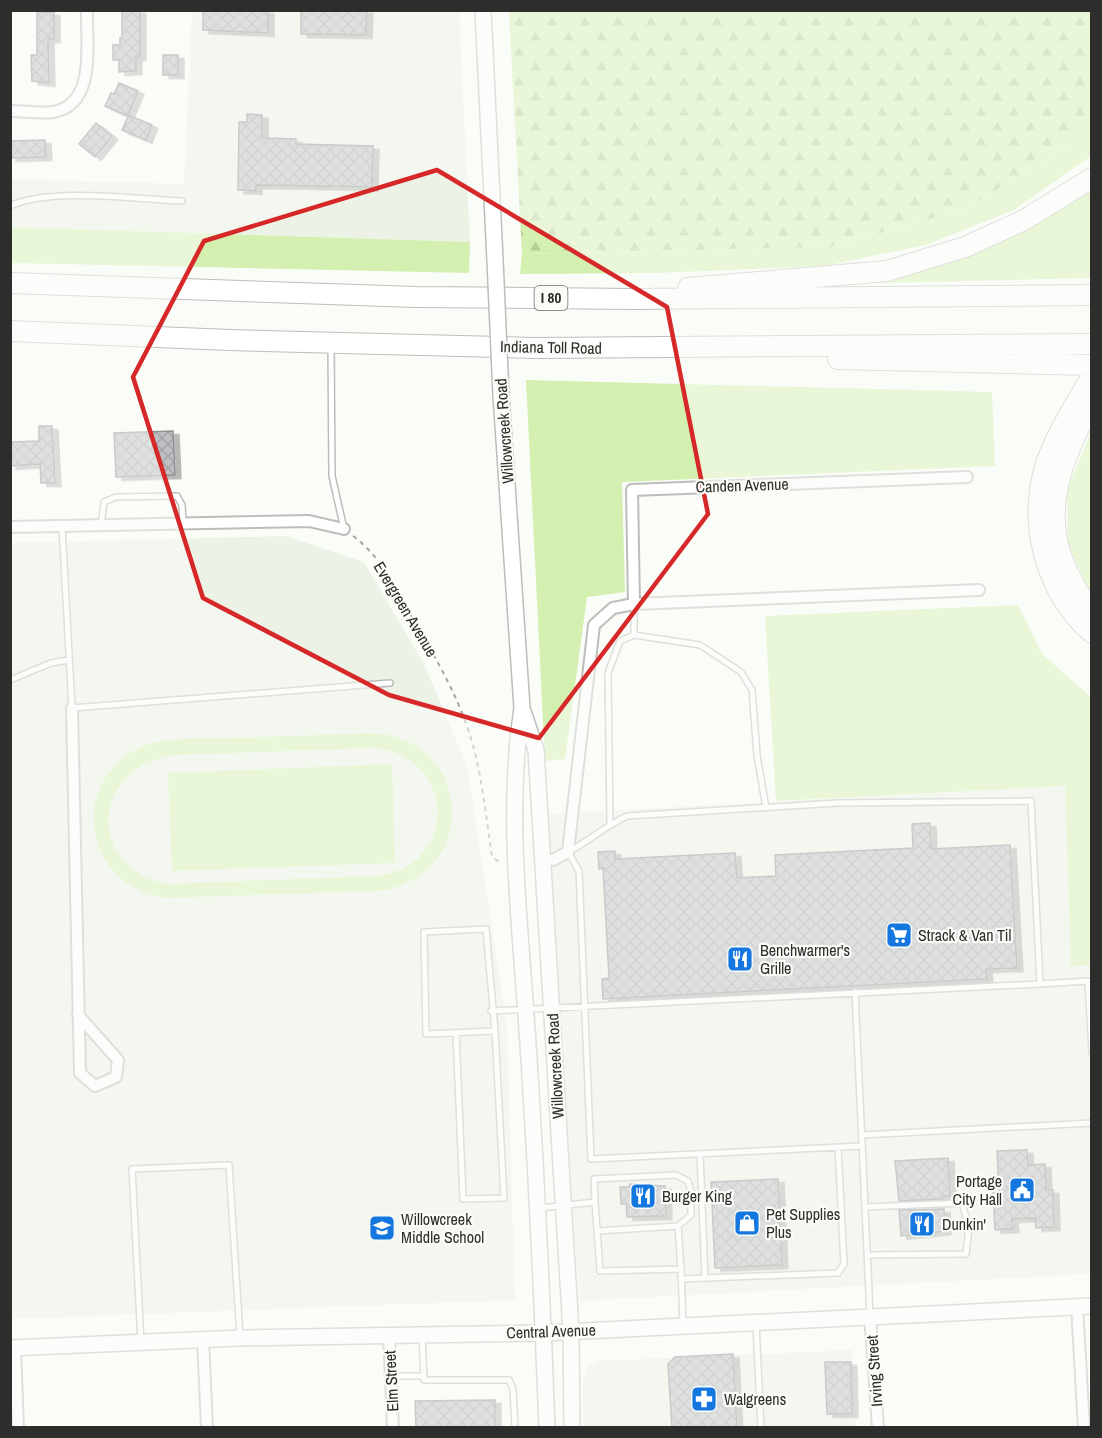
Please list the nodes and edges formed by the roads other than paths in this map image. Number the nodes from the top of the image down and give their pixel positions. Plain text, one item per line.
1 (87, 10) edge
2 (483, 10) edge
3 (10, 111) edge
4 (1092, 178) edge
5 (182, 201) dead end
6 (10, 207) edge
7 (10, 283) edge
8 (1092, 295) edge
9 (634, 299) junction
10 (10, 331) edge
11 (331, 343) junction
12 (1092, 344) edge
13 (712, 348) junction
14 (1092, 365) edge
15 (1092, 376) edge
16 (1086, 404) edge
17 (967, 477) dead end
18 (183, 524) junction
19 (101, 525) junction
20 (62, 526) junction
21 (10, 527) edge
22 (344, 529) joint
23 (979, 590) dead end
24 (634, 604) junction
25 (1092, 612) edge
26 (1092, 633) edge
27 (634, 635) junction
28 (69, 660) junction
29 (10, 680) edge
30 (390, 683) dead end
31 (72, 708) junction
32 (522, 708) junction
33 (766, 808) junction
34 (610, 824) junction
35 (568, 852) junction
36 (541, 860) junction
37 (1040, 984) junction
38 (855, 993) junction
39 (583, 1005) junction
40 (552, 1007) junction
41 (526, 1008) junction
42 (491, 1011) junction
43 (78, 1015) junction
44 (495, 1031) junction
45 (456, 1033) junction
46 (1092, 1052) edge
47 (1092, 1123) edge
48 (862, 1135) junction
49 (862, 1146) junction
50 (838, 1147) junction
51 (700, 1155) junction
52 (595, 1202) junction
53 (563, 1207) junction
54 (865, 1207) junction
55 (539, 1209) junction
56 (678, 1226) junction
57 (597, 1231) junction
58 (867, 1256) junction
59 (681, 1269) junction
60 (705, 1278) junction
61 (681, 1279) junction
62 (1084, 1306) edge
63 (870, 1315) junction
64 (755, 1321) junction
65 (683, 1324) junction
66 (571, 1332) junction
67 (543, 1333) junction
68 (389, 1334) junction
69 (422, 1334) junction
70 (240, 1338) junction
71 (203, 1339) junction
72 (141, 1342) junction
73 (13, 1348) edge
74 (390, 1376) junction
75 (424, 1376) junction
76 (1086, 1425) edge
77 (18, 1428) edge
78 (207, 1428) edge
79 (393, 1428) edge
80 (515, 1428) edge
81 (547, 1428) edge
82 (572, 1428) edge
83 (761, 1428) edge
84 (878, 1428) edge

1 - 3 street
2 - 32 main road, Willowcreek Road, bridge
4 - 9 highway
5 - 6 lane
7 - 9 highway, I 80
8 - 9 highway, I 80
10 - 11 highway, Indiana Toll Road
11 - 13 highway, Indiana Toll Road
11 - 22 lane
12 - 13 highway, Indiana Toll Road
13 - 14 highway
15 - 16 highway
16 - 25 highway
16 - 26 highway
17 - 24 street, Canden Avenue
18 - 19 street
18 - 19 lane
18 - 22 street
19 - 20 street
20 - 21 street
20 - 28 lane
23 - 24 street
24 - 27 lane
24 - 35 street
27 - 33 lane
27 - 34 lane
28 - 29 lane
28 - 31 lane
30 - 31 lane
31 - 43 street
32 - 36 main road, Willowcreek Road
32 - 41 main road, Willowcreek Road
33 - 34 lane
33 - 37 lane
34 - 35 lane
35 - 36 street
35 - 39 lane
36 - 40 main road, Willowcreek Road
37 - 38 lane
37 - 46 lane
38 - 39 lane
38 - 48 lane
39 - 40 lane
39 - 51 lane
40 - 41 lane
40 - 53 main road, Willowcreek Road
41 - 42 lane
41 - 55 main road, Willowcreek Road
42 - 44 lane
42 - 45 lane
43 - 43 street
44 - 45 lane
44 - 45 lane
47 - 48 lane
48 - 49 lane
49 - 50 lane
49 - 54 lane
50 - 51 lane
50 - 60 lane
51 - 60 lane
52 - 53 lane
52 - 56 lane
52 - 57 lane
53 - 55 lane
53 - 66 main road, Willowcreek Road
54 - 58 lane
54 - 58 lane
55 - 67 main road, Willowcreek Road
56 - 57 lane
56 - 59 lane
57 - 59 lane
58 - 63 lane
59 - 61 lane
60 - 61 lane
61 - 65 lane
62 - 63 main road, Central Avenue
62 - 76 street
63 - 64 main road, Central Avenue
63 - 84 street, Irving Street
64 - 65 main road, Central Avenue
64 - 83 lane
65 - 66 main road, Central Avenue
66 - 67 main road, Central Avenue
66 - 82 main road, Willowcreek Road
67 - 69 main road, Central Avenue
67 - 81 main road, Willowcreek Road
68 - 69 main road, Central Avenue
68 - 70 main road, Central Avenue
68 - 74 street, Elm Street
69 - 75 lane
70 - 71 main road, Central Avenue
70 - 72 lane
71 - 72 main road, Central Avenue
71 - 78 street
72 - 73 main road, Central Avenue
73 - 77 street
74 - 75 lane
74 - 79 street, Elm Street
75 - 80 lane

